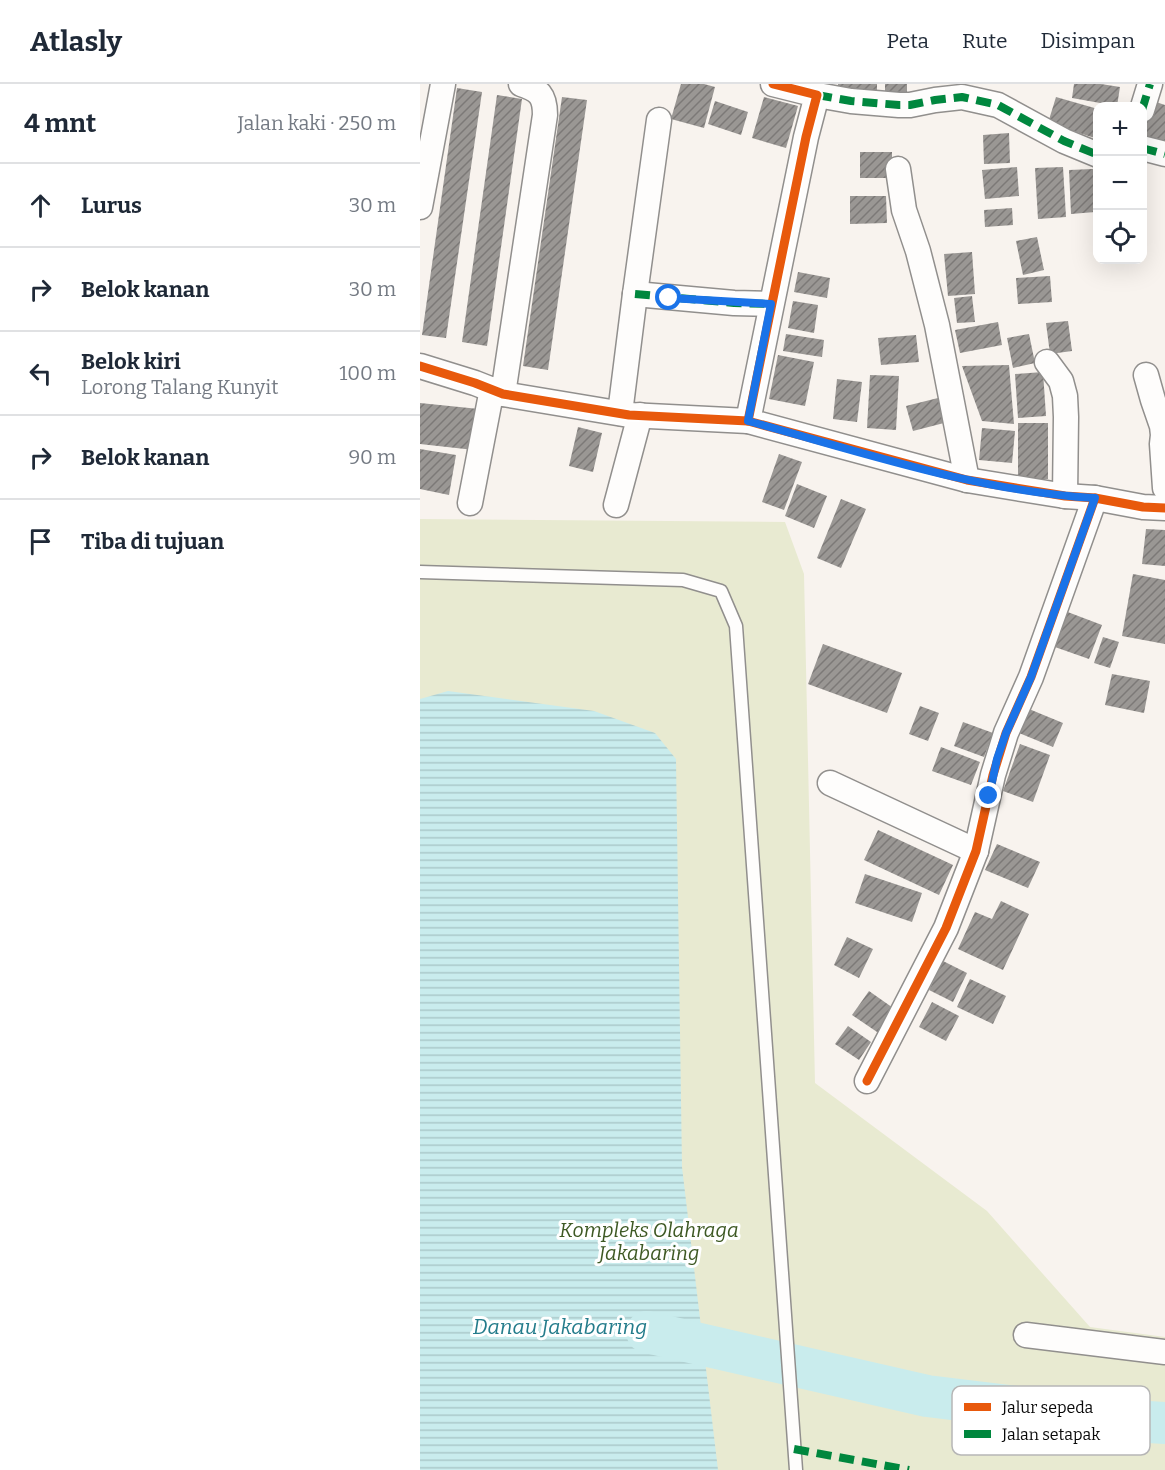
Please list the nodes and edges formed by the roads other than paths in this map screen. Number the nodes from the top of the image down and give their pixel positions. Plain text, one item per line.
1 (443, 84) edge
2 (521, 84) edge
3 (773, 84) edge
4 (1150, 84) edge
5 (818, 95) junction
6 (1145, 102) edge
7 (659, 120) dead end
8 (1147, 149) edge
9 (1093, 153) edge
10 (1165, 154) edge
11 (898, 169) dead end
12 (420, 207) edge
13 (635, 294) junction
14 (771, 304) junction
15 (1047, 362) dead end
16 (420, 366) edge
17 (1146, 375) dead end
18 (498, 392) junction
19 (630, 414) junction
20 (748, 421) junction
21 (968, 480) junction
22 (1165, 488) edge
23 (1065, 496) junction
24 (1095, 498) junction
25 (470, 503) dead end
26 (616, 505) dead end
27 (1165, 508) edge
28 (420, 572) edge
29 (830, 783) dead end
30 (976, 851) junction
31 (867, 1081) dead end
32 (1026, 1335) dead end
33 (1165, 1352) edge
34 (796, 1470) edge

1 - 12 street
2 - 18 street
3 - 5 street
4 - 6 street
5 - 9 street
5 - 14 street
7 - 13 street
8 - 10 street
11 - 21 street
13 - 14 street
13 - 19 street
14 - 20 street
15 - 23 street
16 - 18 street
17 - 22 street
18 - 19 street
18 - 25 street
19 - 20 street
19 - 26 street
20 - 21 street
21 - 23 street
23 - 24 street
24 - 27 street
24 - 30 street
28 - 34 lane
29 - 30 street
30 - 31 street
32 - 33 street

